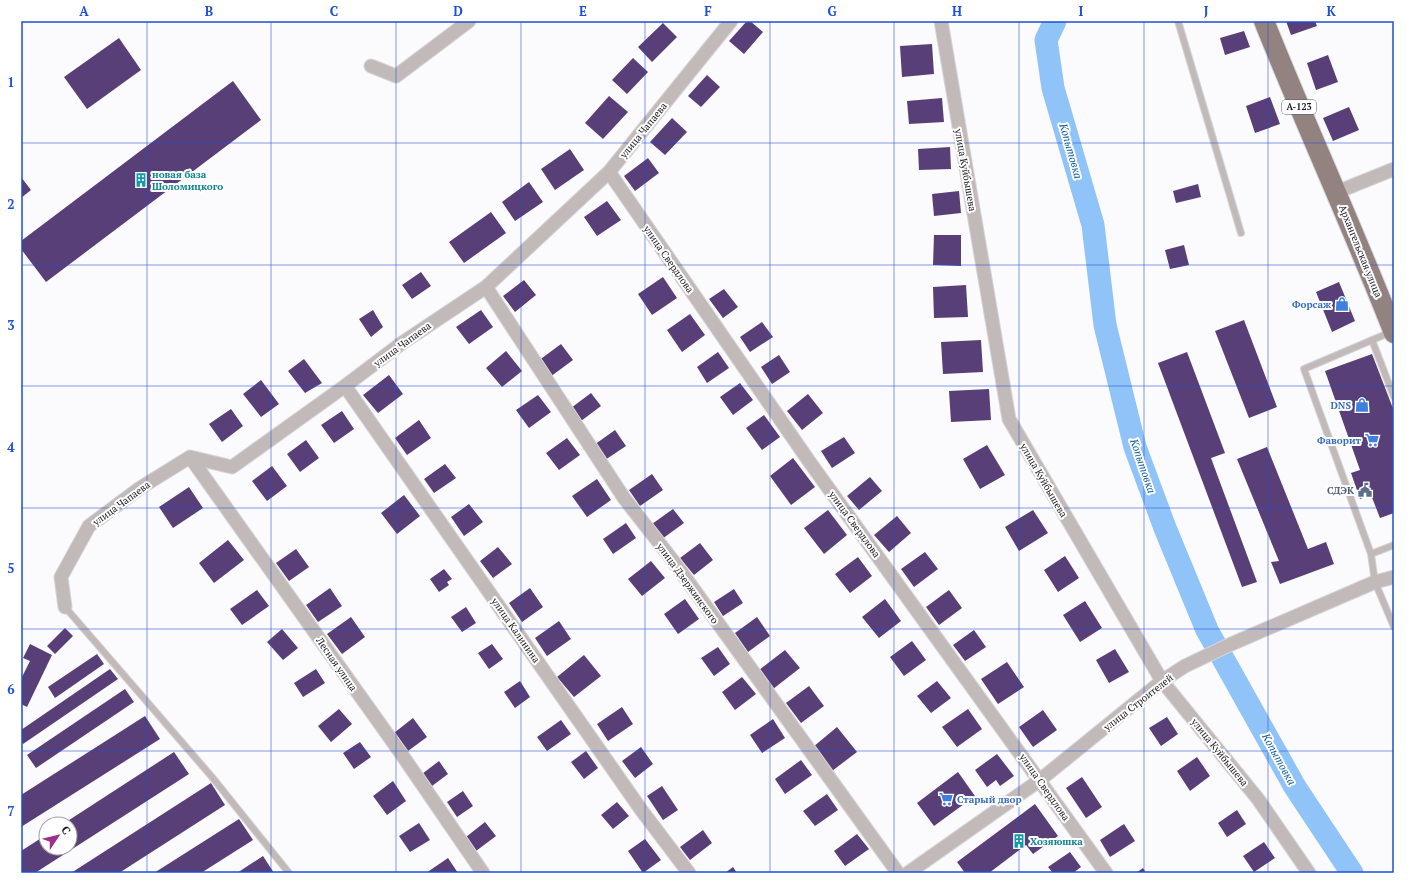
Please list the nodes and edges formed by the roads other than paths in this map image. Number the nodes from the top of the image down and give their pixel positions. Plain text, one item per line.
1 (469, 21) edge
2 (731, 21) edge
3 (941, 21) edge
4 (1178, 21) edge
5 (1264, 21) edge
6 (371, 66) dead end
7 (1394, 169) edge
8 (609, 172) junction
9 (1337, 192) junction
10 (1241, 233) dead end
11 (486, 287) junction
12 (1394, 332) edge
13 (1372, 340) junction
14 (345, 386) junction
15 (1394, 397) edge
16 (190, 457) junction
17 (1394, 545) edge
18 (1371, 554) junction
19 (1394, 577) edge
20 (1375, 582) junction
21 (65, 607) joint
22 (1394, 626) edge
23 (1162, 681) junction
24 (1040, 780) junction
25 (289, 873) edge
26 (483, 873) edge
27 (689, 873) edge
28 (898, 873) edge
29 (908, 873) edge
30 (1106, 873) edge
31 (1309, 873) edge

1 - 6 street
2 - 8 street, улица Чапаева
3 - 23 street, улица Куйбышева
4 - 10 lane
5 - 9 main road, А-123
7 - 9 street
8 - 11 street, улица Чапаева
8 - 24 street, улица Свердлова
9 - 12 main road, Архангельская улица / А-123
11 - 14 street, улица Чапаева
11 - 28 street, улица Дзержинского
12 - 13 lane
13 - 15 lane
13 - 18 lane
14 - 16 street, улица Чапаева
14 - 27 street, улица Калинина
16 - 21 street, улица Чапаева
16 - 26 street, Лесная улица
17 - 18 lane
18 - 20 lane
19 - 20 street, улица Строителей
20 - 22 lane
20 - 23 street, улица Строителей
21 - 25 lane
23 - 24 street, улица Строителей
23 - 31 street, улица Куйбышева
24 - 29 street, улица Строителей
24 - 30 street, улица Свердлова

